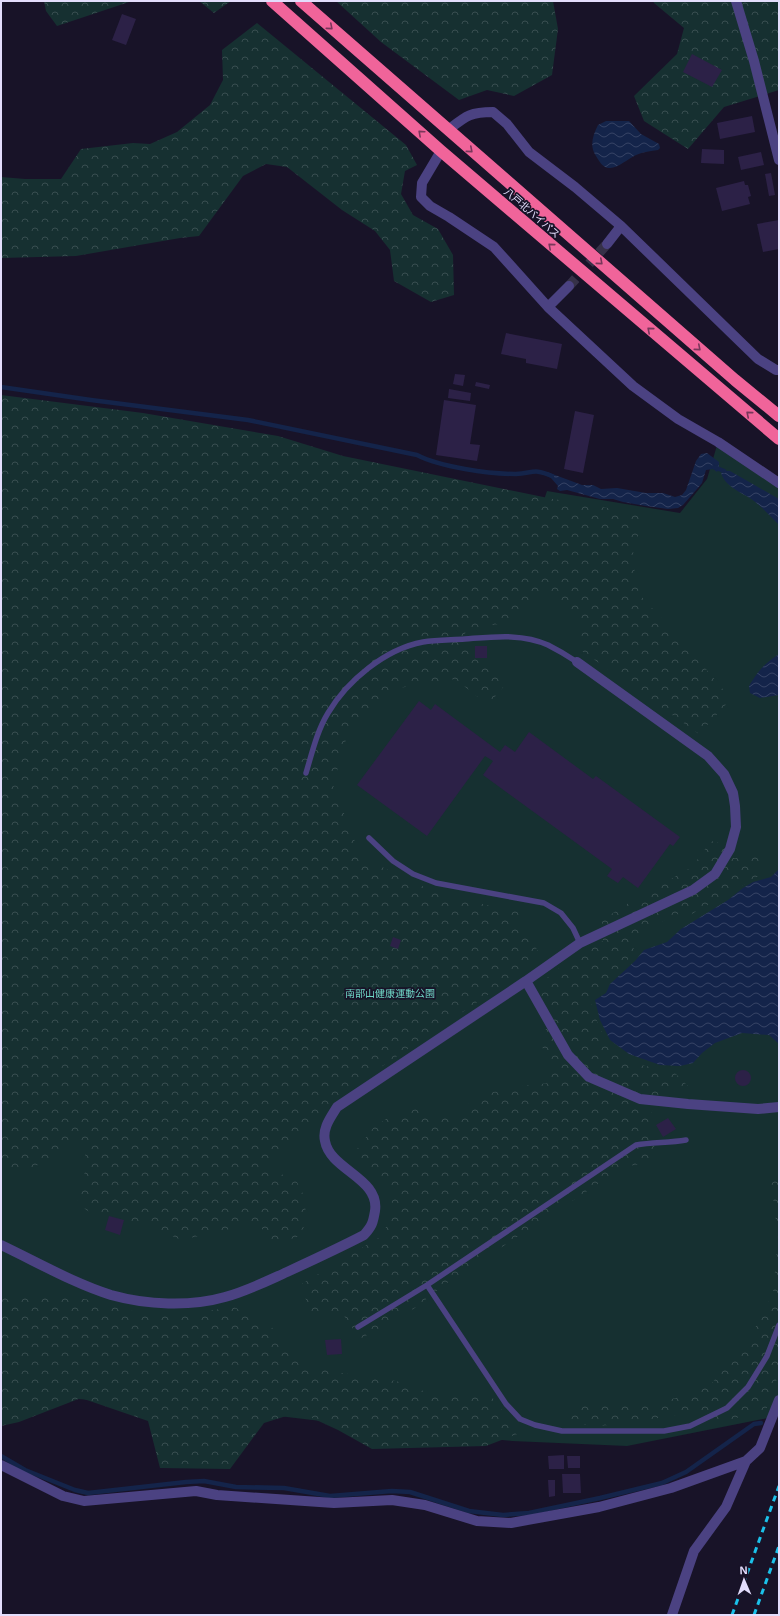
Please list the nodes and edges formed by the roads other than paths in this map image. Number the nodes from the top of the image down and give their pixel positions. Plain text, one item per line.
1 (272, 1) edge
2 (301, 1) edge
3 (736, 1) edge
4 (448, 130) junction
5 (441, 151) junction
6 (779, 160) edge
7 (621, 226) junction
8 (607, 244) tunnel mouth
9 (569, 286) tunnel mouth
10 (548, 307) junction
11 (779, 370) edge
12 (779, 416) edge
13 (779, 439) edge
14 (779, 483) edge
15 (577, 662) joint
16 (306, 773) dead end
17 (369, 838) dead end
18 (580, 943) junction
19 (526, 981) junction
20 (779, 1107) edge
21 (686, 1140) dead end
22 (1, 1245) edge
23 (427, 1285) junction
24 (779, 1325) edge
25 (358, 1327) dead end
26 (779, 1400) edge
27 (746, 1461) junction
28 (1, 1465) edge
29 (672, 1615) edge

5 -> 1 highway, 八戸北バイパス
2 -> 4 highway, 八戸北バイパス
3 - 6 street
4 - 7 street
4 -> 12 highway, 八戸北バイパス
5 - 10 street
13 -> 5 highway, 八戸北バイパス
7 - 8 street
7 - 11 street
9 - 10 street
10 - 14 street
15 - 16 lane
15 - 18 street
17 - 18 lane
18 - 19 street
19 - 20 street
19 - 22 street
21 - 23 lane
23 - 24 lane
23 - 25 lane
26 - 27 street
27 - 28 street
27 - 29 street

